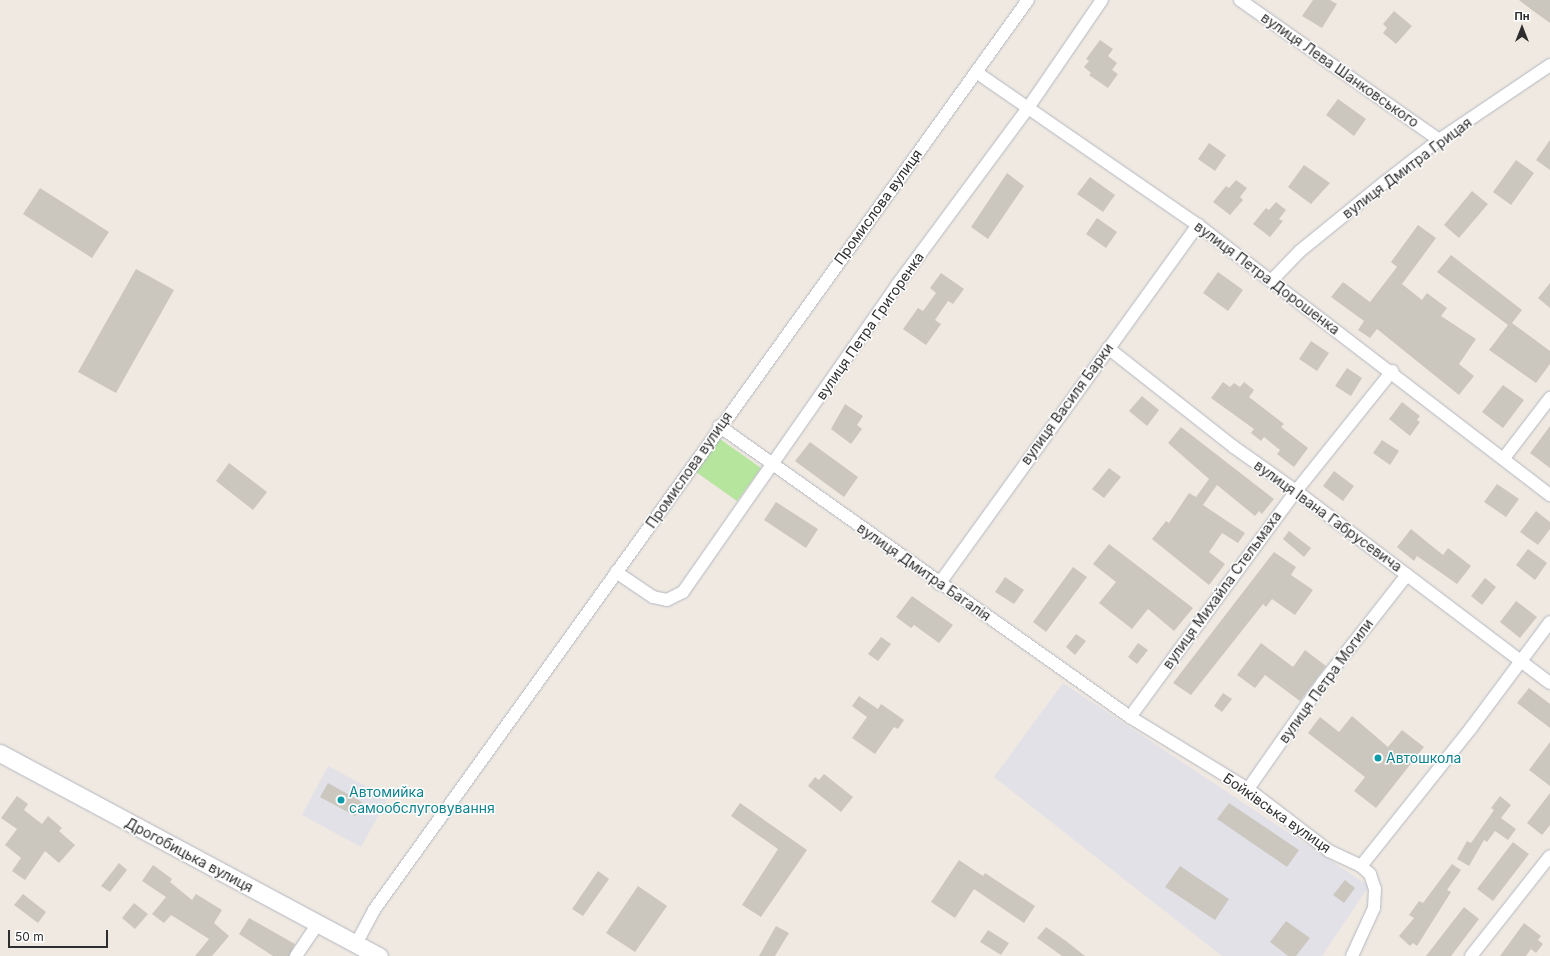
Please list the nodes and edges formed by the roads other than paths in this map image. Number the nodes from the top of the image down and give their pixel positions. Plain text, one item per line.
1 (1028, 0) edge
2 (1102, 0) edge
3 (1240, 0) edge
4 (1550, 65) edge
5 (976, 72) junction
6 (1028, 108) junction
7 (1439, 140) junction
8 (1198, 225) junction
9 (1272, 280) junction
10 (1108, 348) junction
11 (1392, 371) junction
12 (1550, 398) edge
13 (719, 426) junction
14 (1504, 458) junction
15 (773, 464) junction
16 (1296, 491) junction
17 (1550, 495) edge
18 (616, 572) junction
19 (1407, 575) junction
20 (939, 584) junction
21 (1550, 622) edge
22 (1520, 662) junction
23 (1550, 683) edge
24 (1130, 717) junction
25 (0, 753) edge
26 (1248, 789) junction
27 (1550, 856) edge
28 (1361, 866) junction
29 (318, 923) junction
30 (356, 944) junction
31 (296, 956) edge
32 (379, 956) edge
33 (1352, 956) edge
34 (1472, 956) edge

1 - 5 street, Промислова вулиця
2 - 6 street, вулиця Петра Григоренка
3 - 7 street, вулиця Лева Шанковського
4 - 7 street, вулиця Дмитра Грицая
5 - 6 street, вулиця Петра Дорошенка
5 - 13 street, Промислова вулиця
6 - 8 street, вулиця Петра Дорошенка
6 - 15 street, вулиця Петра Григоренка
7 - 9 street, вулиця Дмитра Грицая
8 - 9 street, вулиця Петра Дорошенка
8 - 10 street, вулиця Василя Барки
9 - 11 street, вулиця Петра Дорошенка
10 - 16 street, вулиця Івана Габрусевича
10 - 20 street, вулиця Василя Барки
11 - 14 street, вулиця Петра Дорошенка
11 - 16 street, вулиця Михайла Стельмаха
12 - 14 street
13 - 15 street, вулиця Дмитра Багалія
13 - 18 street, Промислова вулиця
14 - 17 street, вулиця Петра Дорошенка
15 - 18 street, вулиця Петра Григоренка
15 - 20 street, вулиця Дмитра Багалія
16 - 19 street, вулиця Івана Габрусевича
16 - 24 street, вулиця Михайла Стельмаха
18 - 30 street, Промислова вулиця
19 - 22 street, вулиця Івана Габрусевича
19 - 26 street, вулиця Петра Могили
20 - 24 street, вулиця Дмитра Багалія
21 - 22 street
22 - 23 street, вулиця Івана Габрусевича
22 - 28 street
24 - 26 street, Бойківська вулиця
25 - 29 main road, Дрогобицька вулиця
26 - 28 street, Бойківська вулиця
27 - 34 street
28 - 33 street, Бойківська вулиця
29 - 30 main road, Дрогобицька вулиця
29 - 31 street
30 - 32 main road, Дрогобицька вулиця

